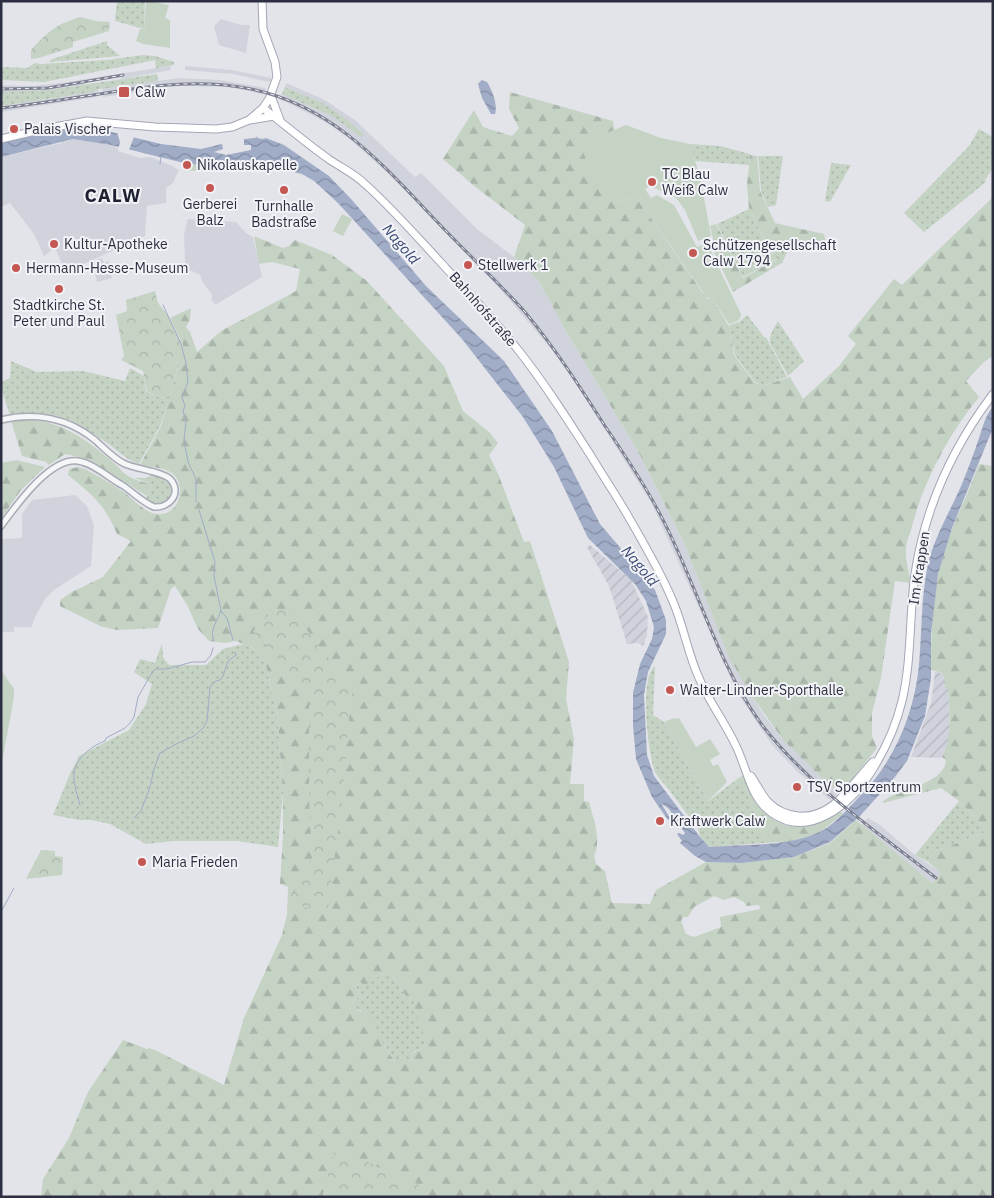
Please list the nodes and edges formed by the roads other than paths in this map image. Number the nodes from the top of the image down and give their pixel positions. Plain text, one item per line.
1 (262, 1) edge
2 (271, 96) junction
3 (263, 108) junction
4 (277, 118) junction
5 (249, 120) junction
6 (1, 139) edge
7 (993, 394) edge
8 (1, 420) edge
9 (1, 526) edge
10 (681, 624) joint

1 - 2 main road
2 - 3 main road
2 - 4 main road
3 - 4 main road, Bahnhofstraße
3 - 5 main road
4 - 5 main road
4 - 10 main road, Bahnhofstraße
5 - 6 main road
7 - 10 main road, Im Krappen
8 - 9 street

